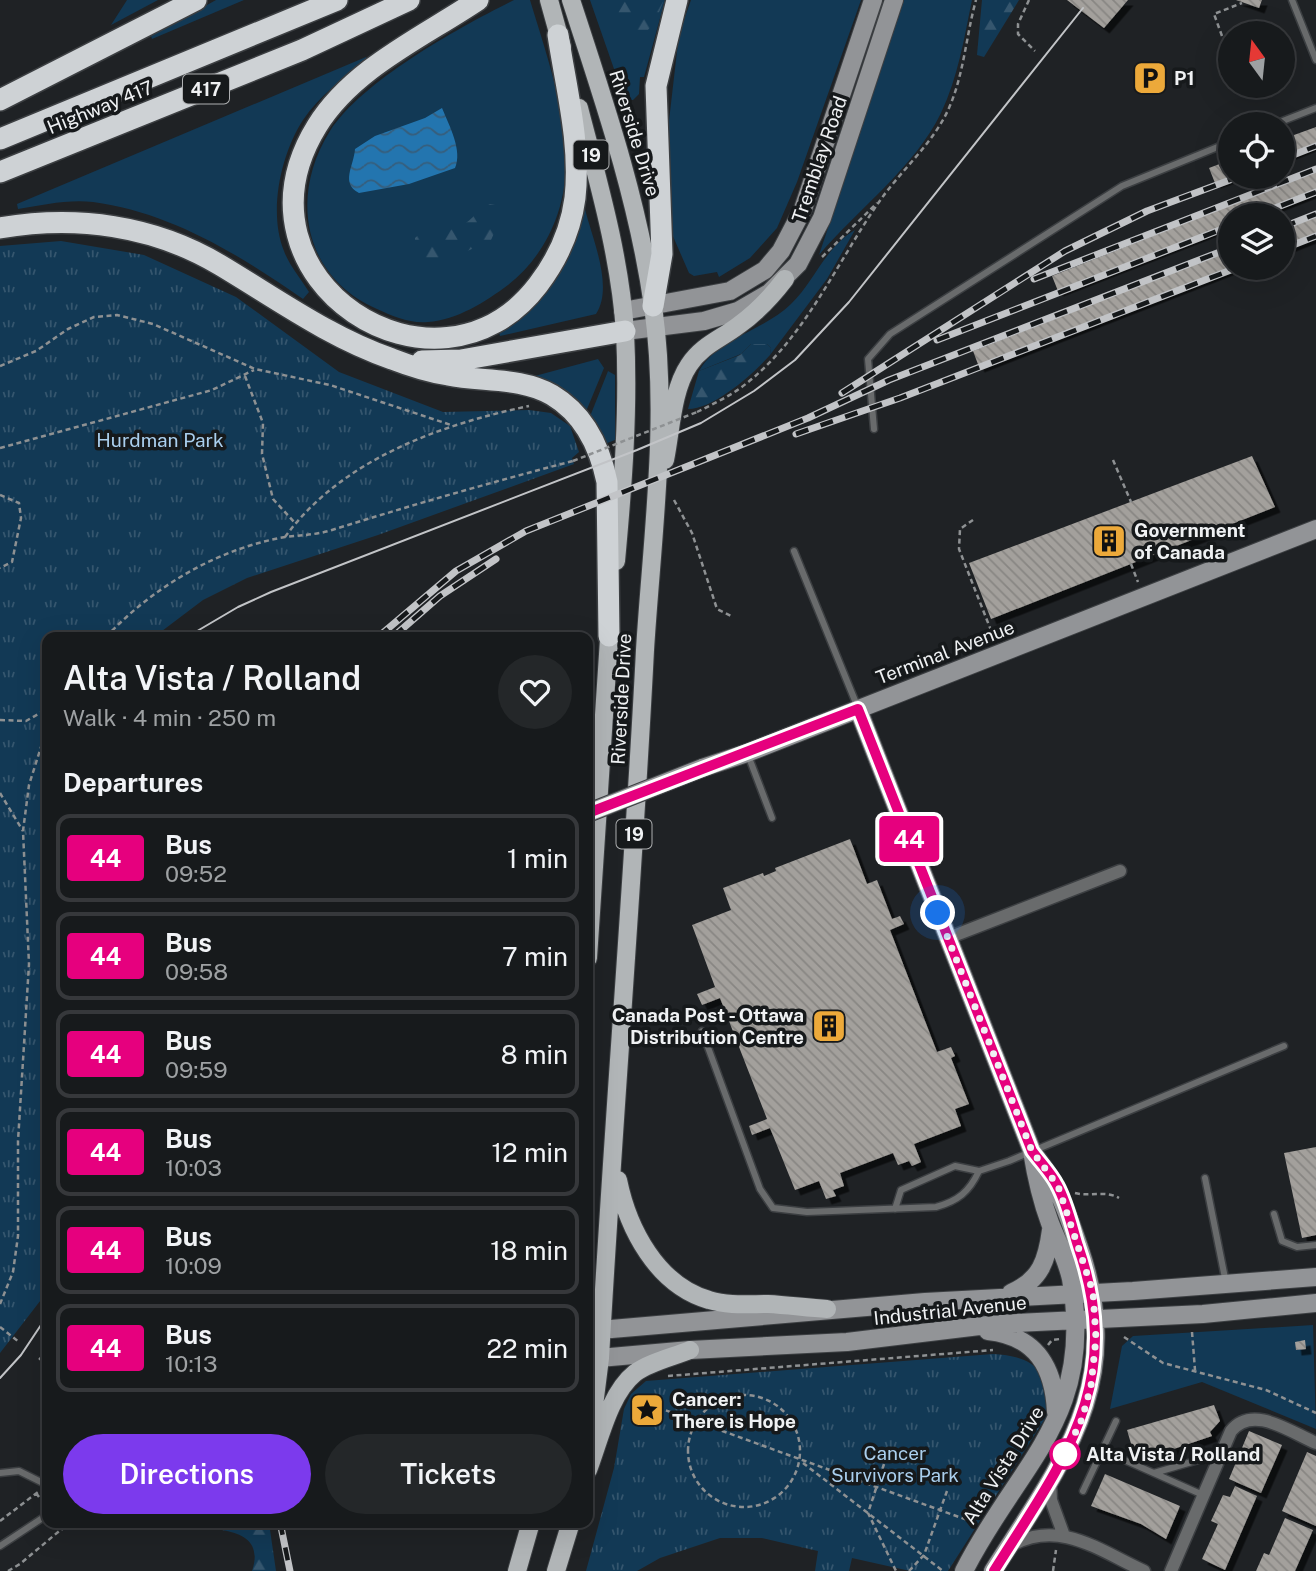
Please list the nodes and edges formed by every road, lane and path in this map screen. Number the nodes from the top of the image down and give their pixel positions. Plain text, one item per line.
1 (196, 0) edge
2 (409, 0) edge
3 (478, 0) edge
4 (549, 0) edge
5 (571, 0) edge
6 (677, 0) edge
7 (873, 0) edge
8 (894, 0) edge
9 (976, 0) edge
10 (1029, 0) edge
11 (1292, 0) edge
12 (334, 1) edge
13 (1242, 3) dead end
14 (1218, 25) edge
15 (558, 35) junction
16 (1035, 51) dead end
17 (1316, 60) edge
18 (0, 100) edge
19 (1316, 108) edge
20 (1295, 116) edge
21 (0, 139) edge
22 (1218, 147) edge
23 (0, 172) edge
24 (880, 201) junction
25 (0, 228) edge
26 (816, 265) dead end
27 (785, 279) junction
28 (654, 316) junction
29 (624, 321) junction
30 (396, 361) junction
31 (0, 366) edge
32 (255, 369) junction
33 (245, 376) junction
34 (540, 406) dead end
35 (454, 426) junction
36 (874, 429) dead end
37 (0, 448) edge
38 (1113, 460) dead end
39 (670, 494) dead end
40 (0, 495) edge
41 (1130, 502) dead end
42 (653, 518) junction
43 (973, 520) dead end
44 (295, 523) junction
45 (1316, 529) edge
46 (285, 537) junction
47 (794, 551) dead end
48 (1131, 564) dead end
49 (0, 568) edge
50 (1138, 582) dead end
51 (733, 617) dead end
52 (112, 632) edge
53 (609, 636) junction
54 (994, 638) dead end
55 (858, 709) junction
56 (42, 712) edge
57 (0, 720) edge
58 (42, 744) edge
59 (747, 753) junction
60 (0, 793) edge
61 (593, 811) edge
62 (772, 818) dead end
63 (23, 831) junction
64 (1120, 871) dead end
65 (593, 881) edge
66 (948, 938) junction
67 (702, 1031) dead end
68 (1283, 1046) dead end
69 (614, 1149) junction
70 (1032, 1151) junction
71 (979, 1171) junction
72 (1205, 1178) dead end
73 (1058, 1186) junction
74 (1119, 1198) dead end
75 (895, 1209) junction
76 (1273, 1214) dead end
77 (1051, 1226) junction
78 (1316, 1245) edge
79 (1316, 1277) edge
80 (1226, 1285) junction
81 (1093, 1292) junction
82 (1073, 1294) junction
83 (1002, 1296) junction
84 (1316, 1303) edge
85 (0, 1304) edge
86 (827, 1309) junction
87 (1096, 1320) junction
88 (1074, 1322) junction
89 (0, 1327) edge
90 (595, 1330) edge
91 (946, 1330) junction
92 (1192, 1330) dead end
93 (1124, 1337) dead end
94 (1060, 1339) dead end
95 (1052, 1340) dead end
96 (19, 1342) dead end
97 (999, 1349) dead end
98 (690, 1350) junction
99 (39, 1358) dead end
100 (594, 1358) edge
101 (42, 1361) edge
102 (1195, 1370) junction
103 (663, 1376) dead end
104 (631, 1392) dead end
105 (1316, 1413) edge
106 (1116, 1421) dead end
107 (696, 1422) junction
108 (1056, 1423) junction
109 (1316, 1443) edge
110 (1102, 1450) junction
111 (1222, 1453) junction
112 (593, 1456) edge
113 (800, 1461) junction
114 (884, 1464) dead end
115 (0, 1473) edge
116 (1154, 1473) junction
117 (1049, 1480) junction
118 (42, 1483) edge
119 (876, 1486) junction
120 (42, 1489) edge
121 (947, 1491) dead end
122 (1083, 1491) dead end
123 (36, 1493) junction
124 (1203, 1496) junction
125 (42, 1501) dead end
126 (940, 1509) junction
127 (868, 1513) junction
128 (42, 1518) edge
129 (0, 1521) edge
130 (970, 1521) dead end
131 (529, 1528) edge
132 (569, 1528) edge
133 (63, 1530) edge
134 (1063, 1533) junction
135 (0, 1546) edge
136 (1009, 1546) junction
137 (1057, 1546) dead end
138 (924, 1555) junction
139 (8, 1571) edge
140 (517, 1571) edge
141 (556, 1571) edge
142 (896, 1571) edge
143 (909, 1571) edge
144 (943, 1571) edge
145 (964, 1571) edge
146 (993, 1571) edge
147 (1053, 1571) edge
148 (1144, 1571) edge
149 (1171, 1571) edge

1 - 18 highway
2 - 23 highway, Highway 417 / 417
3 - 15 highway
4 - 15 main road, Riverside Drive / 19
5 - 28 main road, Riverside Drive / 19
6 - 28 highway
7 - 28 street, Tremblay Road
8 - 27 street, Tremblay Road
9 - 24 path
10 - 16 path
11 - 17 lane
12 - 21 highway, Highway 417 / 417
13 - 14 path
15 - 29 main road, Riverside Drive / 19
19 - 20 lane
22 - 36 lane
24 - 26 path
24 - 46 path, bridge
25 - 30 highway
27 - 28 street, Tremblay Road
27 - 42 main road
28 - 29 street, Tremblay Road
28 - 42 main road, Riverside Drive / 19
29 - 30 highway
29 - 53 main road, Riverside Drive / 19
30 - 53 highway
31 - 32 path
32 - 33 path
32 - 35 path
33 - 37 path
33 - 44 path
34 - 35 path
35 - 44 path
38 - 41 path
39 - 51 path
40 - 49 path
42 - 69 main road, Riverside Drive / 19
43 - 54 path
44 - 46 path
45 - 55 street, Terminal Avenue
46 - 52 path
47 - 55 lane
48 - 50 path
53 - 65 main road, Riverside Drive / 19
55 - 59 street, Terminal Avenue
55 - 66 street
56 - 57 path
58 - 63 path
59 - 61 street, Terminal Avenue, bridge
59 - 62 lane
60 - 63 path
63 - 85 path
64 - 66 street
66 - 70 street
67 - 75 lane
68 - 70 lane
69 - 86 main road
69 - 90 main road, Riverside Drive / 19
70 - 71 lane
70 - 73 street
70 - 77 street, Alta Vista Drive
71 - 75 lane
71 - 75 lane
72 - 80 lane
73 - 74 path
73 - 81 street
76 - 78 lane
77 - 82 street, Alta Vista Drive
77 - 83 street
79 - 80 street, Industrial Avenue
80 - 81 street, Industrial Avenue
81 - 82 street, Industrial Avenue
81 - 87 street
82 - 83 street, Industrial Avenue
82 - 88 street, Alta Vista Drive
83 - 86 street, Industrial Avenue
84 - 87 street, Industrial Avenue
86 - 90 street, Industrial Avenue
87 - 88 street, Industrial Avenue
87 - 117 street
88 - 91 street, Industrial Avenue
88 - 108 street, Alta Vista Drive
89 - 96 path
90 - 100 main road, Riverside Drive / 19
91 - 98 street, Industrial Avenue
91 - 108 street
92 - 102 path
93 - 102 path
94 - 95 path
97 - 103 path
98 - 100 street, Industrial Avenue
98 - 112 main road
99 - 101 path
102 - 105 path
104 - 107 path
106 - 110 lane
107 - 113 path
107 - 113 path
107 - 113 path
108 - 145 street, Alta Vista Drive
109 - 111 street
110 - 116 lane
110 - 122 lane
111 - 116 lane
111 - 124 street
113 - 119 path
113 - 127 path
114 - 119 path
115 - 118 lane
116 - 124 lane
117 - 134 street
117 - 136 street
119 - 126 path
119 - 127 path
120 - 123 path
121 - 126 path
123 - 125 path
123 - 129 path
124 - 149 street
126 - 130 path
126 - 138 path
127 - 138 path
127 - 142 path
128 - 135 lane
131 - 140 main road
132 - 141 main road
133 - 139 path
134 - 136 street
134 - 148 street
136 - 146 street
137 - 147 path
138 - 143 path
138 - 144 path

